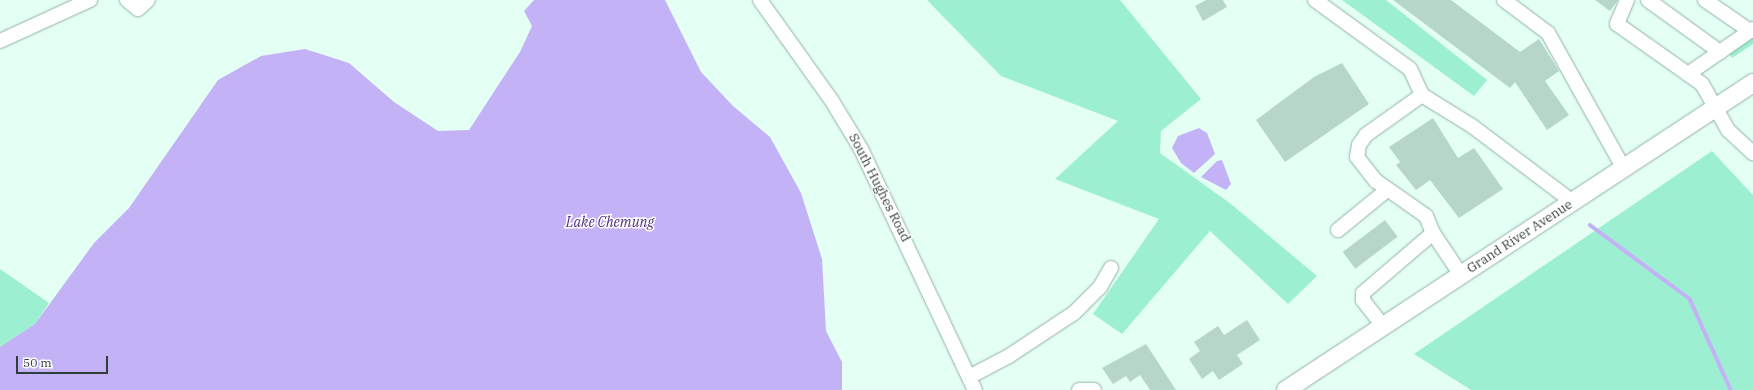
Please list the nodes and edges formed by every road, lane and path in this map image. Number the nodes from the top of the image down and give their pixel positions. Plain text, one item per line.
1 (90, 0) edge
2 (127, 0) edge
3 (148, 0) edge
4 (760, 0) edge
5 (1315, 0) edge
6 (1504, 0) edge
7 (1627, 0) edge
8 (1648, 0) edge
9 (1705, 0) edge
10 (1752, 30) edge
11 (0, 41) edge
12 (1720, 52) junction
13 (1688, 74) junction
14 (1753, 83) edge
15 (1422, 96) junction
16 (1716, 107) junction
17 (1753, 154) edge
18 (1624, 169) junction
19 (1387, 190) junction
20 (1573, 202) junction
21 (1338, 230) dead end
22 (1433, 233) junction
23 (1111, 268) dead end
24 (1461, 275) junction
25 (1383, 326) junction
26 (969, 377) junction
27 (975, 390) edge
28 (1079, 390) edge
29 (1094, 390) edge
30 (1286, 390) edge

1 - 11 street
2 - 3 street
4 - 26 street, South Hughes Road
5 - 15 street
6 - 18 street
7 - 13 street
8 - 12 street
9 - 10 street
10 - 12 street
12 - 13 street
13 - 16 street
14 - 16 main road, Grand River Avenue
15 - 19 street
15 - 20 street
16 - 17 street
16 - 18 main road, Grand River Avenue
18 - 20 main road, Grand River Avenue
19 - 21 street
19 - 22 street
20 - 24 main road, Grand River Avenue
22 - 24 street
22 - 25 street
23 - 26 street
24 - 25 main road, Grand River Avenue
25 - 30 main road, Grand River Avenue
26 - 27 street, South Hughes Road
28 - 29 street

